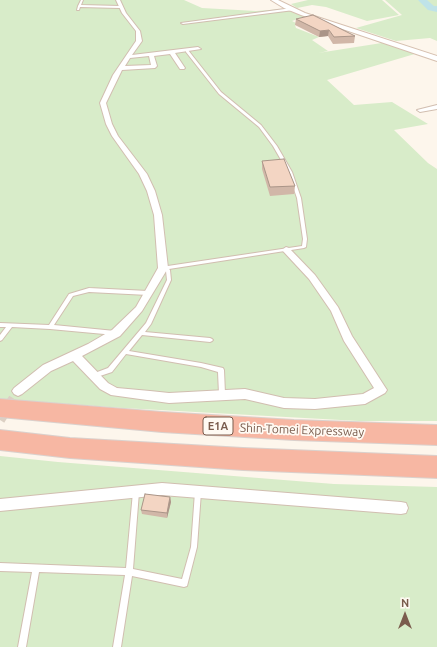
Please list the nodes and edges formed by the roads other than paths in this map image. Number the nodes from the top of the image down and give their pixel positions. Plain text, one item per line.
1 (82, 0) edge
2 (274, 0) edge
3 (119, 3) edge
4 (292, 10) junction
5 (272, 12) junction
6 (249, 15) junction
7 (280, 18) dead end
8 (256, 21) dead end
9 (183, 23) dead end
10 (159, 47) dead end
11 (198, 49) dead end
12 (187, 51) junction
13 (169, 53) junction
14 (151, 55) junction
15 (128, 57) junction
16 (437, 59) edge
17 (121, 68) junction
18 (182, 68) dead end
19 (437, 107) edge
20 (420, 110) dead end
21 (286, 250) junction
22 (163, 268) junction
23 (148, 293) junction
24 (0, 326) edge
25 (10, 326) junction
26 (50, 326) junction
27 (116, 333) junction
28 (140, 333) junction
29 (0, 339) edge
30 (210, 340) dead end
31 (125, 352) junction
32 (75, 356) junction
33 (93, 376) junction
34 (18, 391) tunnel mouth
35 (222, 394) junction
36 (0, 408) edge
37 (437, 435) edge
38 (0, 440) edge
39 (437, 467) edge
40 (136, 492) junction
41 (198, 492) junction
42 (0, 505) edge
43 (402, 508) dead end
44 (0, 567) edge
45 (36, 568) junction
46 (129, 573) junction
47 (22, 647) edge
48 (116, 647) edge

1 - 3 lane
2 - 4 street
3 - 15 street
4 - 5 street
4 - 16 street
5 - 6 street
5 - 7 street
6 - 8 street
6 - 9 street
10 - 13 street
11 - 12 street
12 - 13 street
12 - 21 lane
13 - 14 street
13 - 18 street
14 - 15 street
14 - 17 street
15 - 17 street
17 - 22 street
19 - 20 street
21 - 22 lane
21 - 35 street
22 - 23 street
22 - 28 lane
23 - 26 lane
23 - 27 street
24 - 25 lane
25 - 26 lane
25 - 29 lane
26 - 27 lane
27 - 32 street
28 - 30 lane
28 - 31 lane
31 - 33 lane
31 - 35 lane
32 - 33 street
32 - 34 street
33 - 35 street
36 - 37 highway, Shin-Tomei Expressway / E1A
38 - 39 highway
40 - 41 street
40 - 42 street
40 - 46 lane
41 - 43 street
41 - 46 lane
44 - 45 lane
45 - 46 lane
45 - 47 lane
46 - 48 lane

